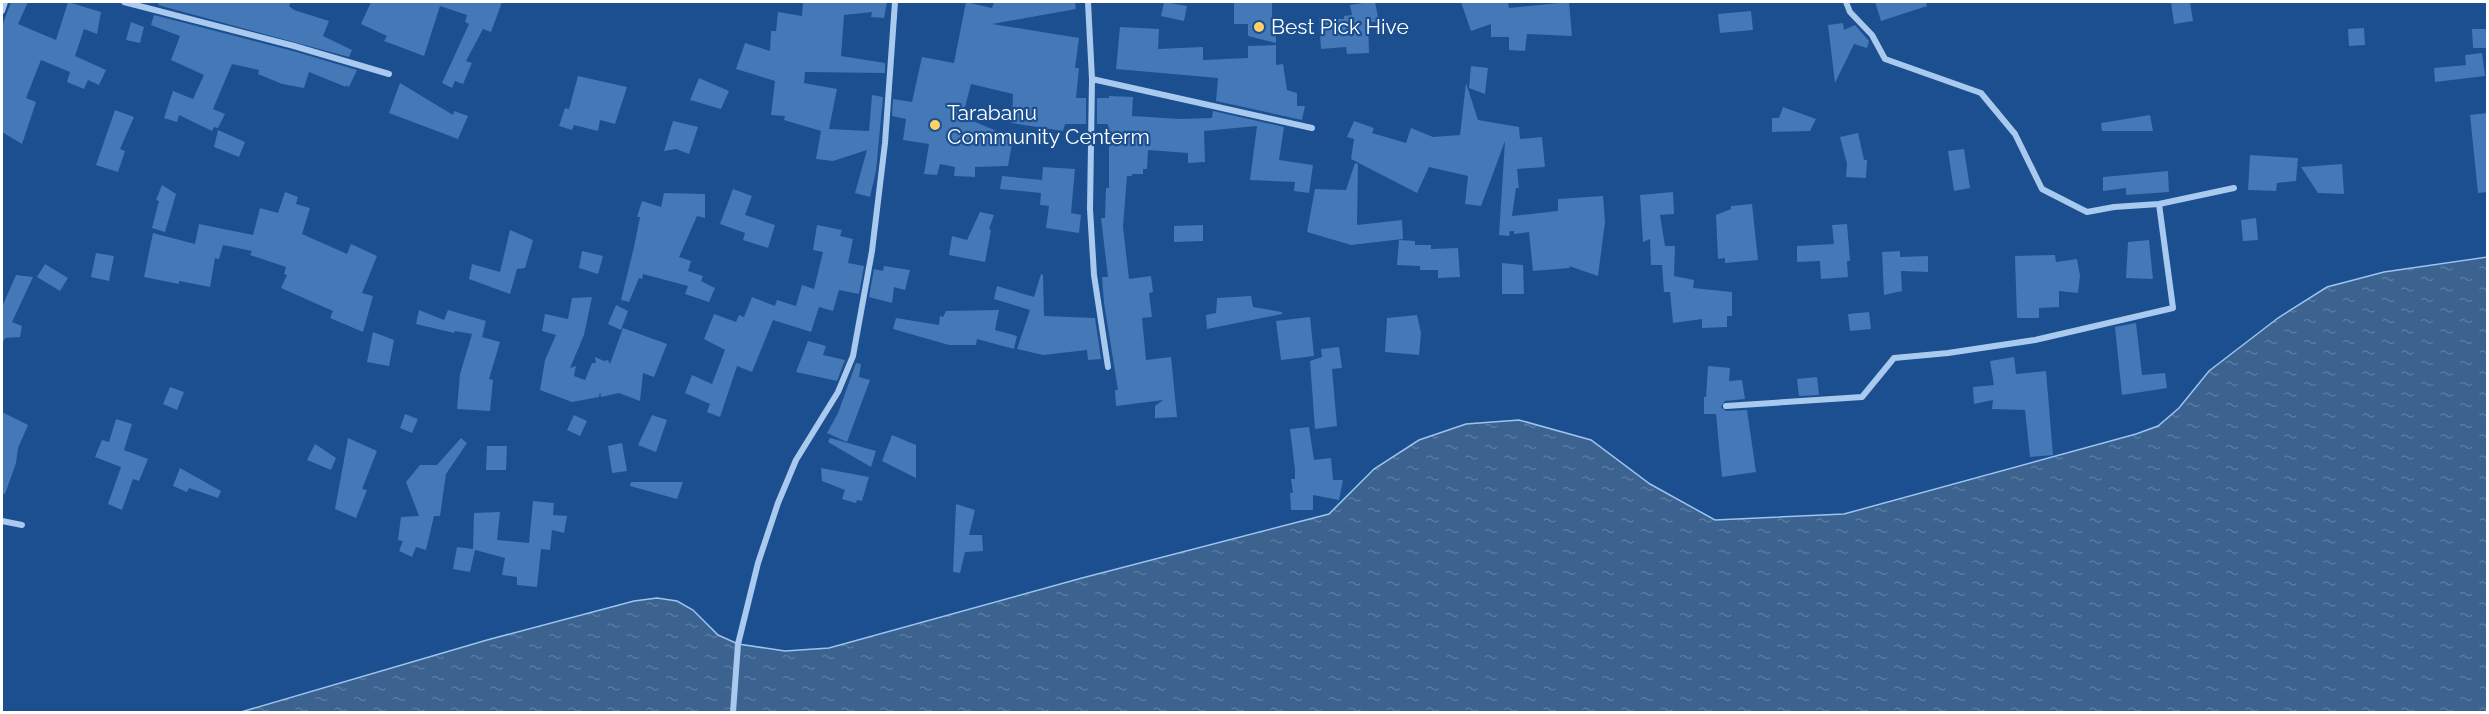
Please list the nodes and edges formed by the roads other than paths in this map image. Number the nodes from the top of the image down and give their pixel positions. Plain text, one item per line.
1 (5, 2) edge
2 (124, 2) edge
3 (895, 2) edge
4 (1088, 2) edge
5 (1846, 2) edge
6 (2, 10) edge
7 (389, 74) dead end
8 (1092, 79) junction
9 (1312, 129) dead end
10 (2234, 188) dead end
11 (2159, 204) junction
12 (1108, 367) dead end
13 (1726, 406) dead end
14 (2, 521) edge
15 (22, 525) dead end
16 (733, 712) edge

1 - 6 street
2 - 7 street
3 - 16 street
4 - 8 street
5 - 11 street
8 - 9 street
8 - 12 street
10 - 11 street
11 - 13 street
14 - 15 street

